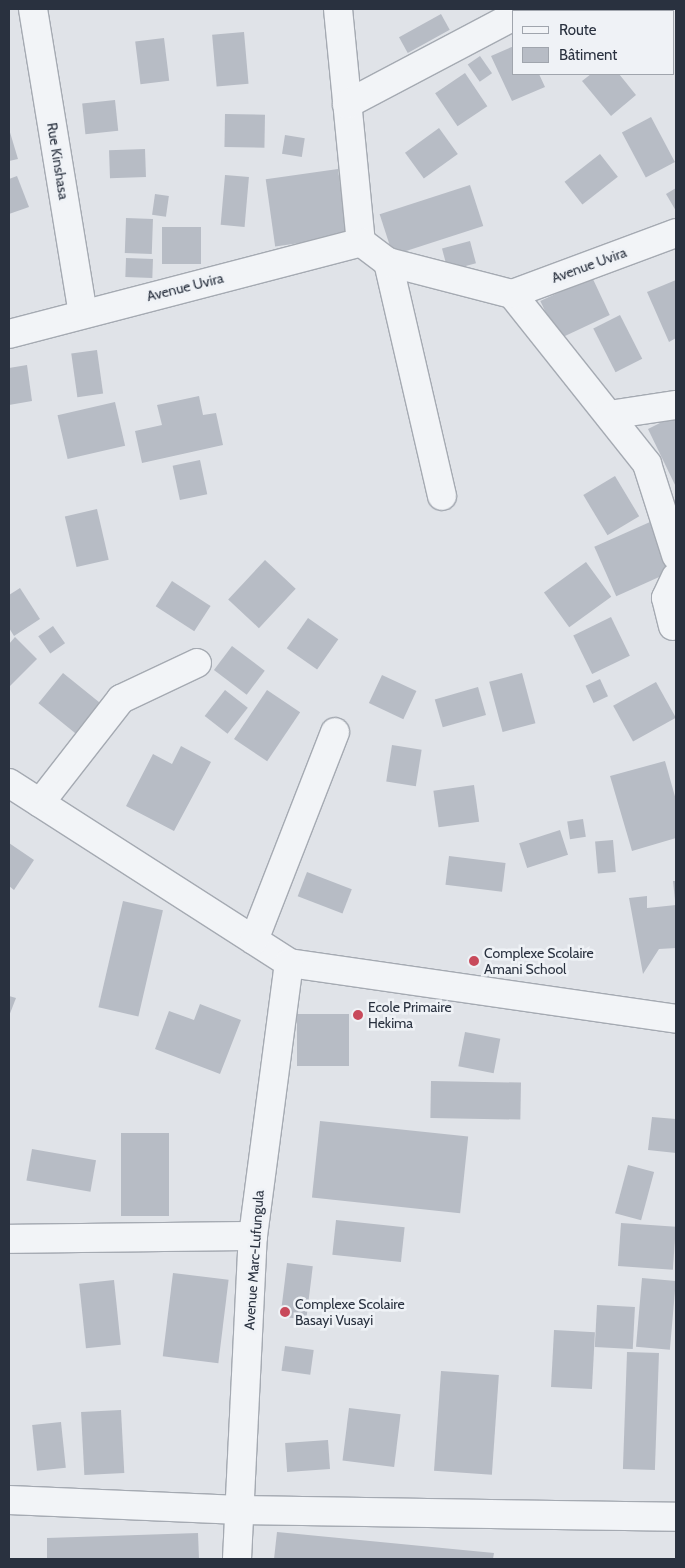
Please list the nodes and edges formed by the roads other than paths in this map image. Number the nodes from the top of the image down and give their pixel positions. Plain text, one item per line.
1 (33, 9) edge
2 (338, 9) edge
3 (512, 17) edge
4 (348, 104) junction
5 (676, 233) edge
6 (361, 242) junction
7 (388, 262) junction
8 (512, 294) junction
9 (83, 313) junction
10 (9, 334) edge
11 (676, 405) edge
12 (609, 416) junction
13 (442, 496) dead end
14 (676, 555) edge
15 (676, 577) edge
16 (673, 626) dead end
17 (197, 664) dead end
18 (335, 732) dead end
19 (9, 783) edge
20 (40, 803) junction
21 (254, 940) junction
22 (289, 963) junction
23 (676, 1019) edge
24 (253, 1236) junction
25 (9, 1239) edge
26 (9, 1500) edge
27 (240, 1510) junction
28 (676, 1517) edge
29 (237, 1559) edge

1 - 9 street, Rue Kinshasa
2 - 4 street
3 - 4 street
4 - 6 street
5 - 8 street, Avenue Uvira
6 - 7 street
6 - 9 street, Avenue Uvira
7 - 8 street
7 - 13 street
8 - 12 street
9 - 10 street, Avenue Uvira
11 - 12 street
12 - 14 street
15 - 16 street
17 - 20 street
18 - 21 street
19 - 20 street
20 - 21 street
21 - 22 street
22 - 23 street
22 - 24 street, Avenue Marc-Lufungula
24 - 25 street
24 - 27 street, Avenue Marc-Lufungula
26 - 27 street
27 - 28 street
27 - 29 street, Avenue Marc-Lufungula

